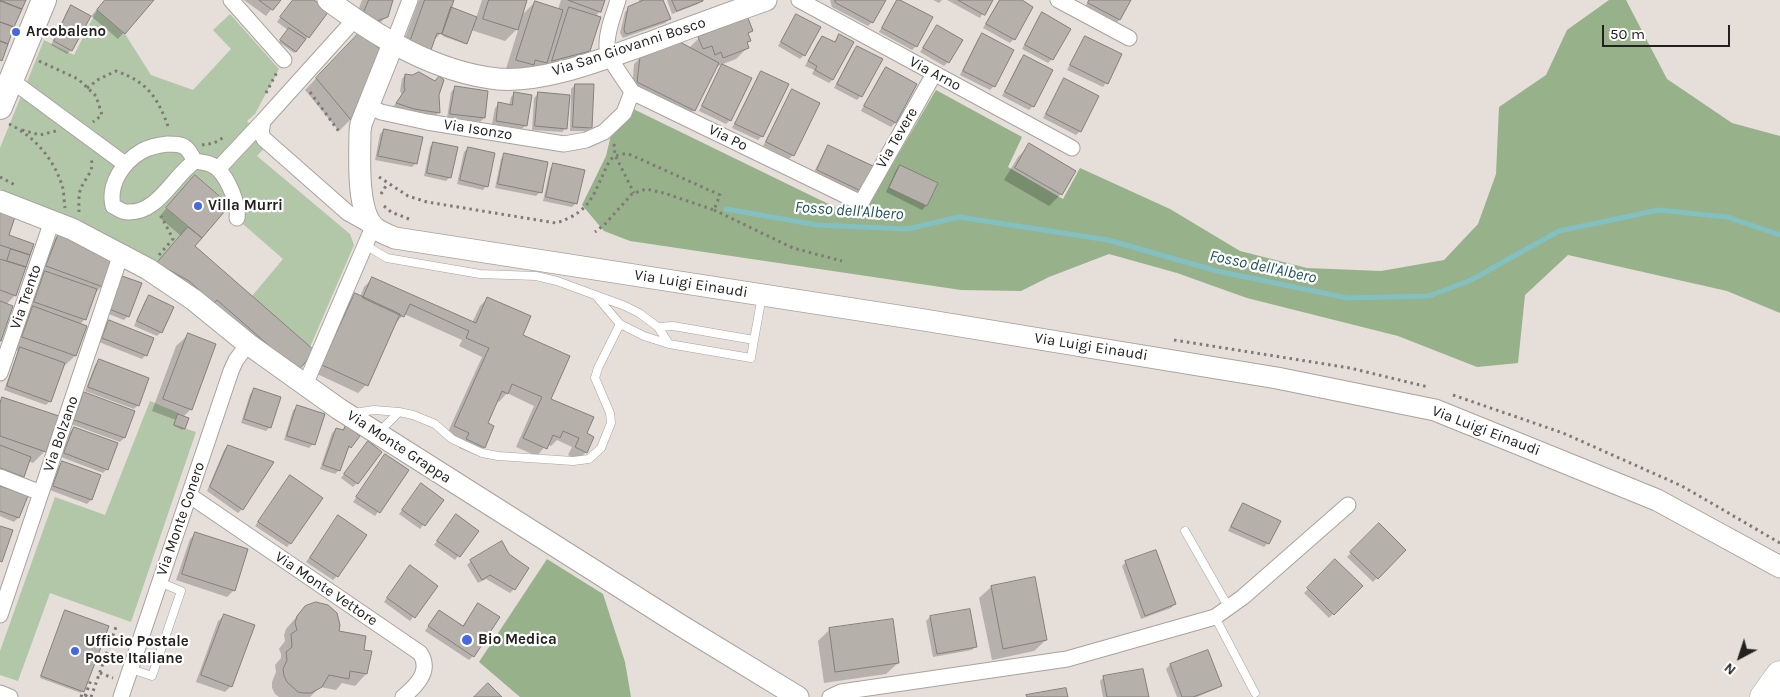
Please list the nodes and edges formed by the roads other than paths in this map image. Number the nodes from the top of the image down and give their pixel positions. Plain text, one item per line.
1 (44, 0) edge
2 (231, 0) edge
3 (328, 0) edge
4 (410, 0) edge
5 (618, 0) edge
6 (766, 0) edge
7 (799, 0) edge
8 (1058, 0) edge
9 (355, 19) junction
10 (1129, 38) dead end
11 (394, 44) junction
12 (610, 57) junction
13 (284, 60) dead end
14 (934, 74) junction
15 (632, 92) junction
16 (4, 102) edge
17 (368, 106) junction
18 (263, 121) junction
19 (1072, 148) dead end
20 (195, 161) junction
21 (125, 164) junction
22 (218, 170) junction
23 (0, 201) edge
24 (861, 203) joint
25 (59, 216) junction
26 (237, 218) dead end
27 (369, 236) junction
28 (121, 254) junction
29 (596, 295) junction
30 (762, 296) junction
31 (620, 324) junction
32 (658, 327) junction
33 (754, 340) junction
34 (248, 344) junction
35 (669, 344) junction
36 (0, 373) edge
37 (305, 385) junction
38 (399, 412) junction
39 (349, 415) junction
40 (377, 433) junction
41 (0, 477) edge
42 (41, 492) junction
43 (189, 495) junction
44 (1348, 505) dead end
45 (1185, 531) dead end
46 (1780, 567) edge
47 (160, 582) junction
48 (1229, 608) junction
49 (0, 615) edge
50 (1214, 618) junction
51 (130, 669) junction
52 (1780, 675) edge
53 (1255, 693) dead end
54 (0, 694) edge
55 (10, 697) edge
56 (121, 697) edge
57 (403, 697) edge
58 (798, 697) edge
59 (830, 697) edge
60 (1764, 697) edge

1 - 16 main road
2 - 13 street
3 - 9 street, Via San Giovanni Bosco
4 - 11 street
5 - 12 street
6 - 12 street, Via San Giovanni Bosco
7 - 14 street, Via Arno
8 - 10 street
9 - 11 street, Via San Giovanni Bosco
9 - 18 street
11 - 12 street, Via San Giovanni Bosco
11 - 17 street
12 - 15 street
14 - 19 street, Via Arno
14 - 24 street, Via Tevere
15 - 17 street, Via Isonzo
15 - 24 street, Via Po
16 - 21 street
17 - 27 street
18 - 22 street
18 - 27 street
20 - 21 street
20 - 21 street
20 - 22 street
22 - 26 street
23 - 25 street, Via Monte Grappa
25 - 28 street, Via Monte Grappa
25 - 36 street, Via Trento
27 - 29 lane
27 - 30 street, Via Luigi Einaudi
27 - 37 street
28 - 34 street, Via Monte Grappa
28 - 42 street, Via Bolzano
29 - 31 lane
29 - 32 lane
30 - 33 lane
30 - 46 street, Via Luigi Einaudi
31 - 35 lane
31 - 38 lane
32 - 33 lane
32 - 35 lane
33 - 35 lane
34 - 37 street, Via Monte Grappa
34 - 43 street, Via Monte Conero
37 - 39 street, Via Monte Grappa
38 - 39 lane
38 - 40 lane
39 - 40 street, Via Monte Grappa
40 - 58 street, Via Monte Grappa
41 - 42 street
42 - 49 street, Via Bolzano
43 - 47 street, Via Monte Conero
43 - 57 street, Via Monte Vettore
44 - 48 street
45 - 48 lane
47 - 51 street, Via Monte Conero
47 - 51 lane
48 - 50 street
50 - 53 lane
50 - 59 street
51 - 56 street, Via Monte Conero
52 - 60 highway
54 - 55 street

